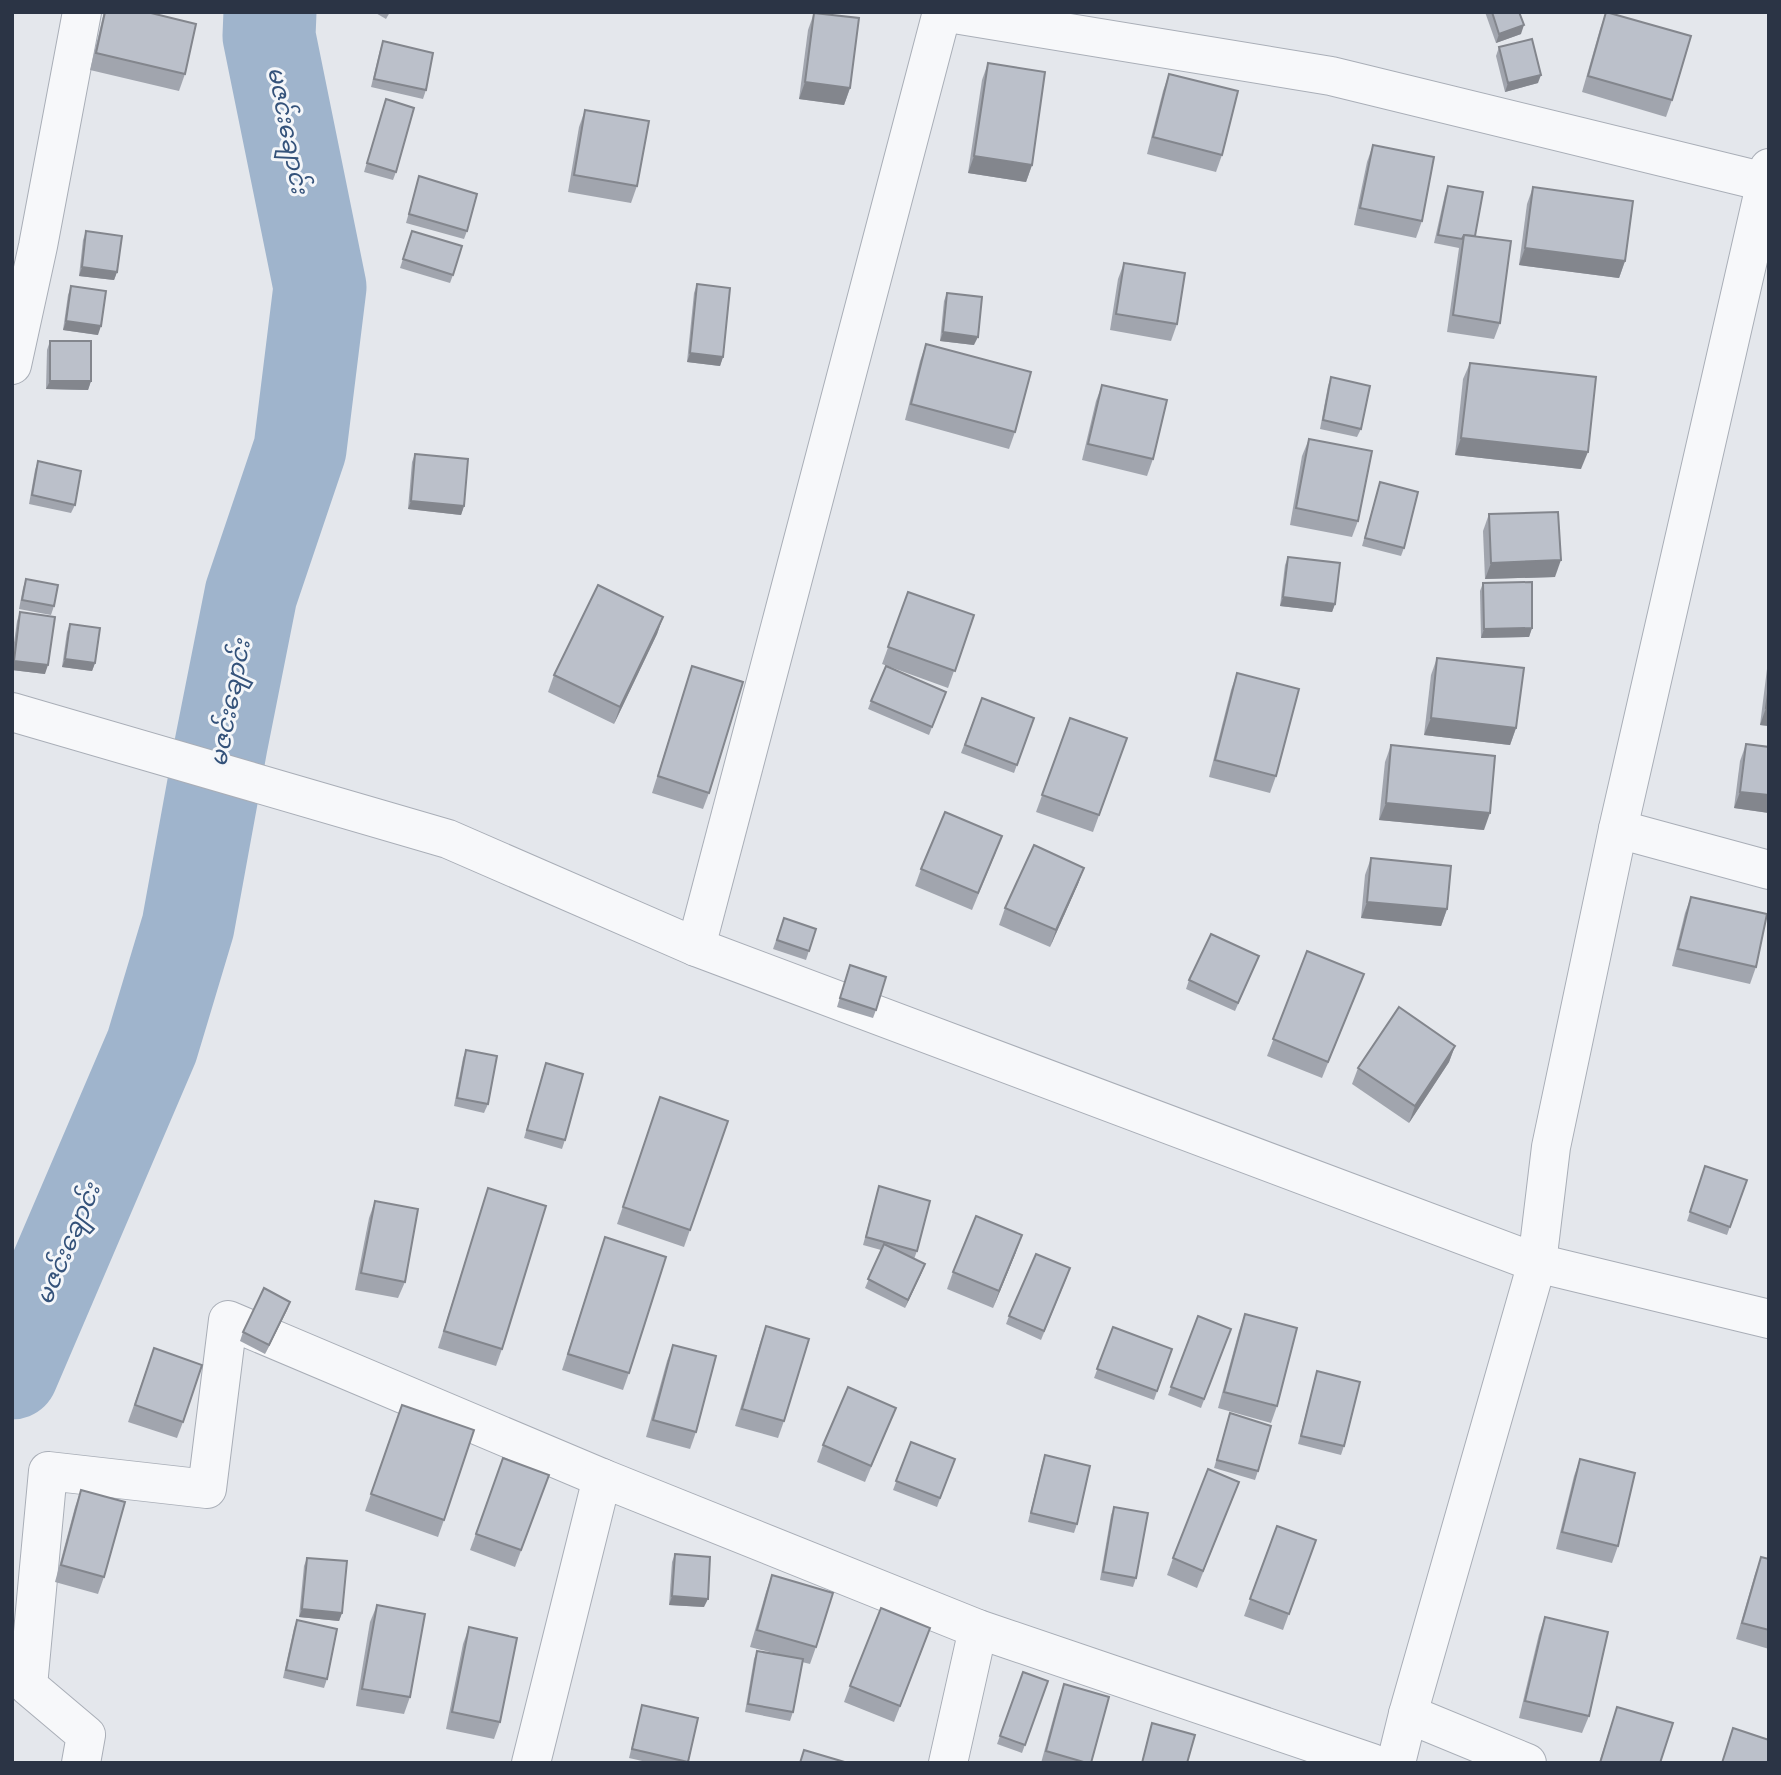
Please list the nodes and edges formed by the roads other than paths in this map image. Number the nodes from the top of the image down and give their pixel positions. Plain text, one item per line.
1 (82, 12) edge
2 (942, 12) edge
3 (1767, 175) edge
4 (12, 365) edge
5 (29, 717) edge
6 (1618, 829) junction
7 (1769, 870) edge
8 (696, 947) junction
9 (1537, 1262) junction
10 (1769, 1319) edge
11 (601, 1478) junction
12 (978, 1629) junction
13 (1408, 1714) junction
14 (81, 1763) edge
15 (531, 1763) edge
16 (948, 1763) edge
17 (1372, 1763) edge
18 (1396, 1763) edge
19 (1527, 1763) edge

1 - 4 street
2 - 3 street
2 - 8 street
3 - 6 street
5 - 8 street
6 - 7 street
6 - 9 street
8 - 9 street
9 - 10 street
9 - 13 street
11 - 12 street
11 - 14 street
11 - 15 street
12 - 16 street
12 - 17 street
13 - 18 street
13 - 19 street

